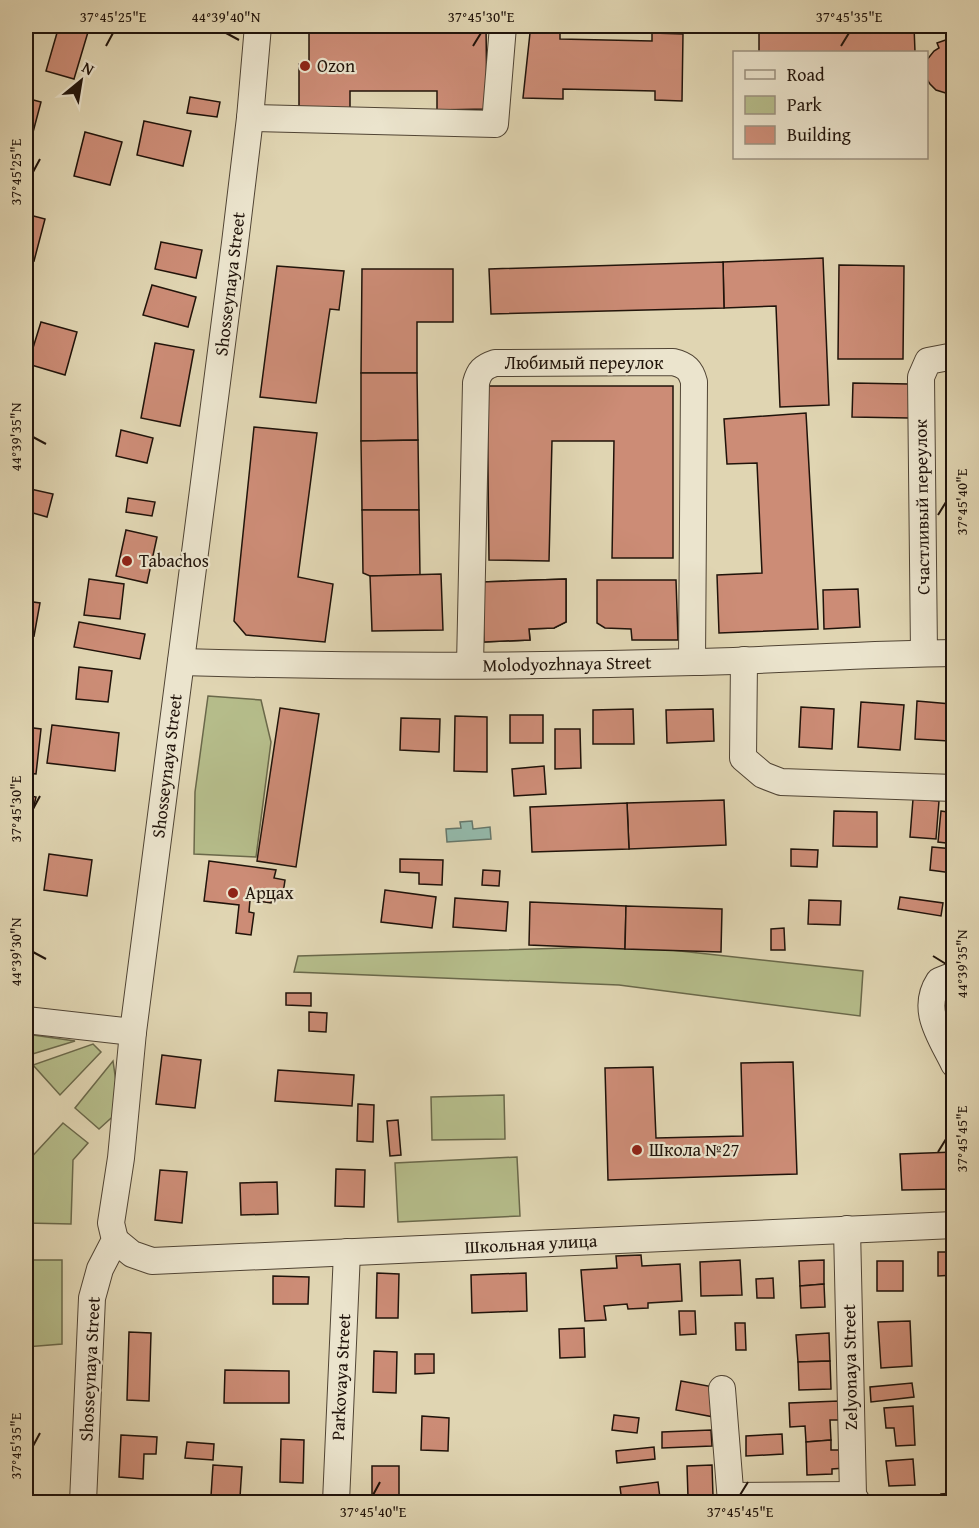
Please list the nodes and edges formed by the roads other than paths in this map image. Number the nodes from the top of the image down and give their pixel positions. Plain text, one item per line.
1 (258, 26) edge
2 (503, 26) edge
3 (250, 118) junction
4 (954, 356) edge
5 (924, 653) junction
6 (954, 653) edge
7 (744, 660) junction
8 (181, 662) junction
9 (692, 662) junction
10 (470, 665) junction
11 (954, 788) edge
12 (946, 978) edge
13 (26, 1020) edge
14 (133, 1032) junction
15 (954, 1064) edge
16 (954, 1225) edge
17 (847, 1229) junction
18 (115, 1240) junction
19 (346, 1252) junction
20 (722, 1389) dead end
21 (731, 1499) edge
22 (855, 1499) edge
23 (84, 1503) edge
24 (336, 1503) edge

1 - 3 street, Shosseynaya Street
2 - 3 street
3 - 8 street, Shosseynaya Street
4 - 5 street, Счастливый переулок
5 - 6 street, Molodyozhnaya Street
5 - 7 street, Molodyozhnaya Street
7 - 9 street, Molodyozhnaya Street
7 - 11 street
8 - 10 street, Molodyozhnaya Street
8 - 14 street, Shosseynaya Street
9 - 10 street, Molodyozhnaya Street
9 - 10 street, Любимый переулок
12 - 15 street
13 - 14 street
14 - 18 street, Shosseynaya Street
16 - 17 street, Школьная улица
17 - 19 street, Школьная улица
17 - 22 street, Zelyonaya Street
18 - 19 street, Школьная улица
18 - 23 street, Shosseynaya Street
19 - 24 street, Parkovaya Street
20 - 21 street
21 - 22 street

